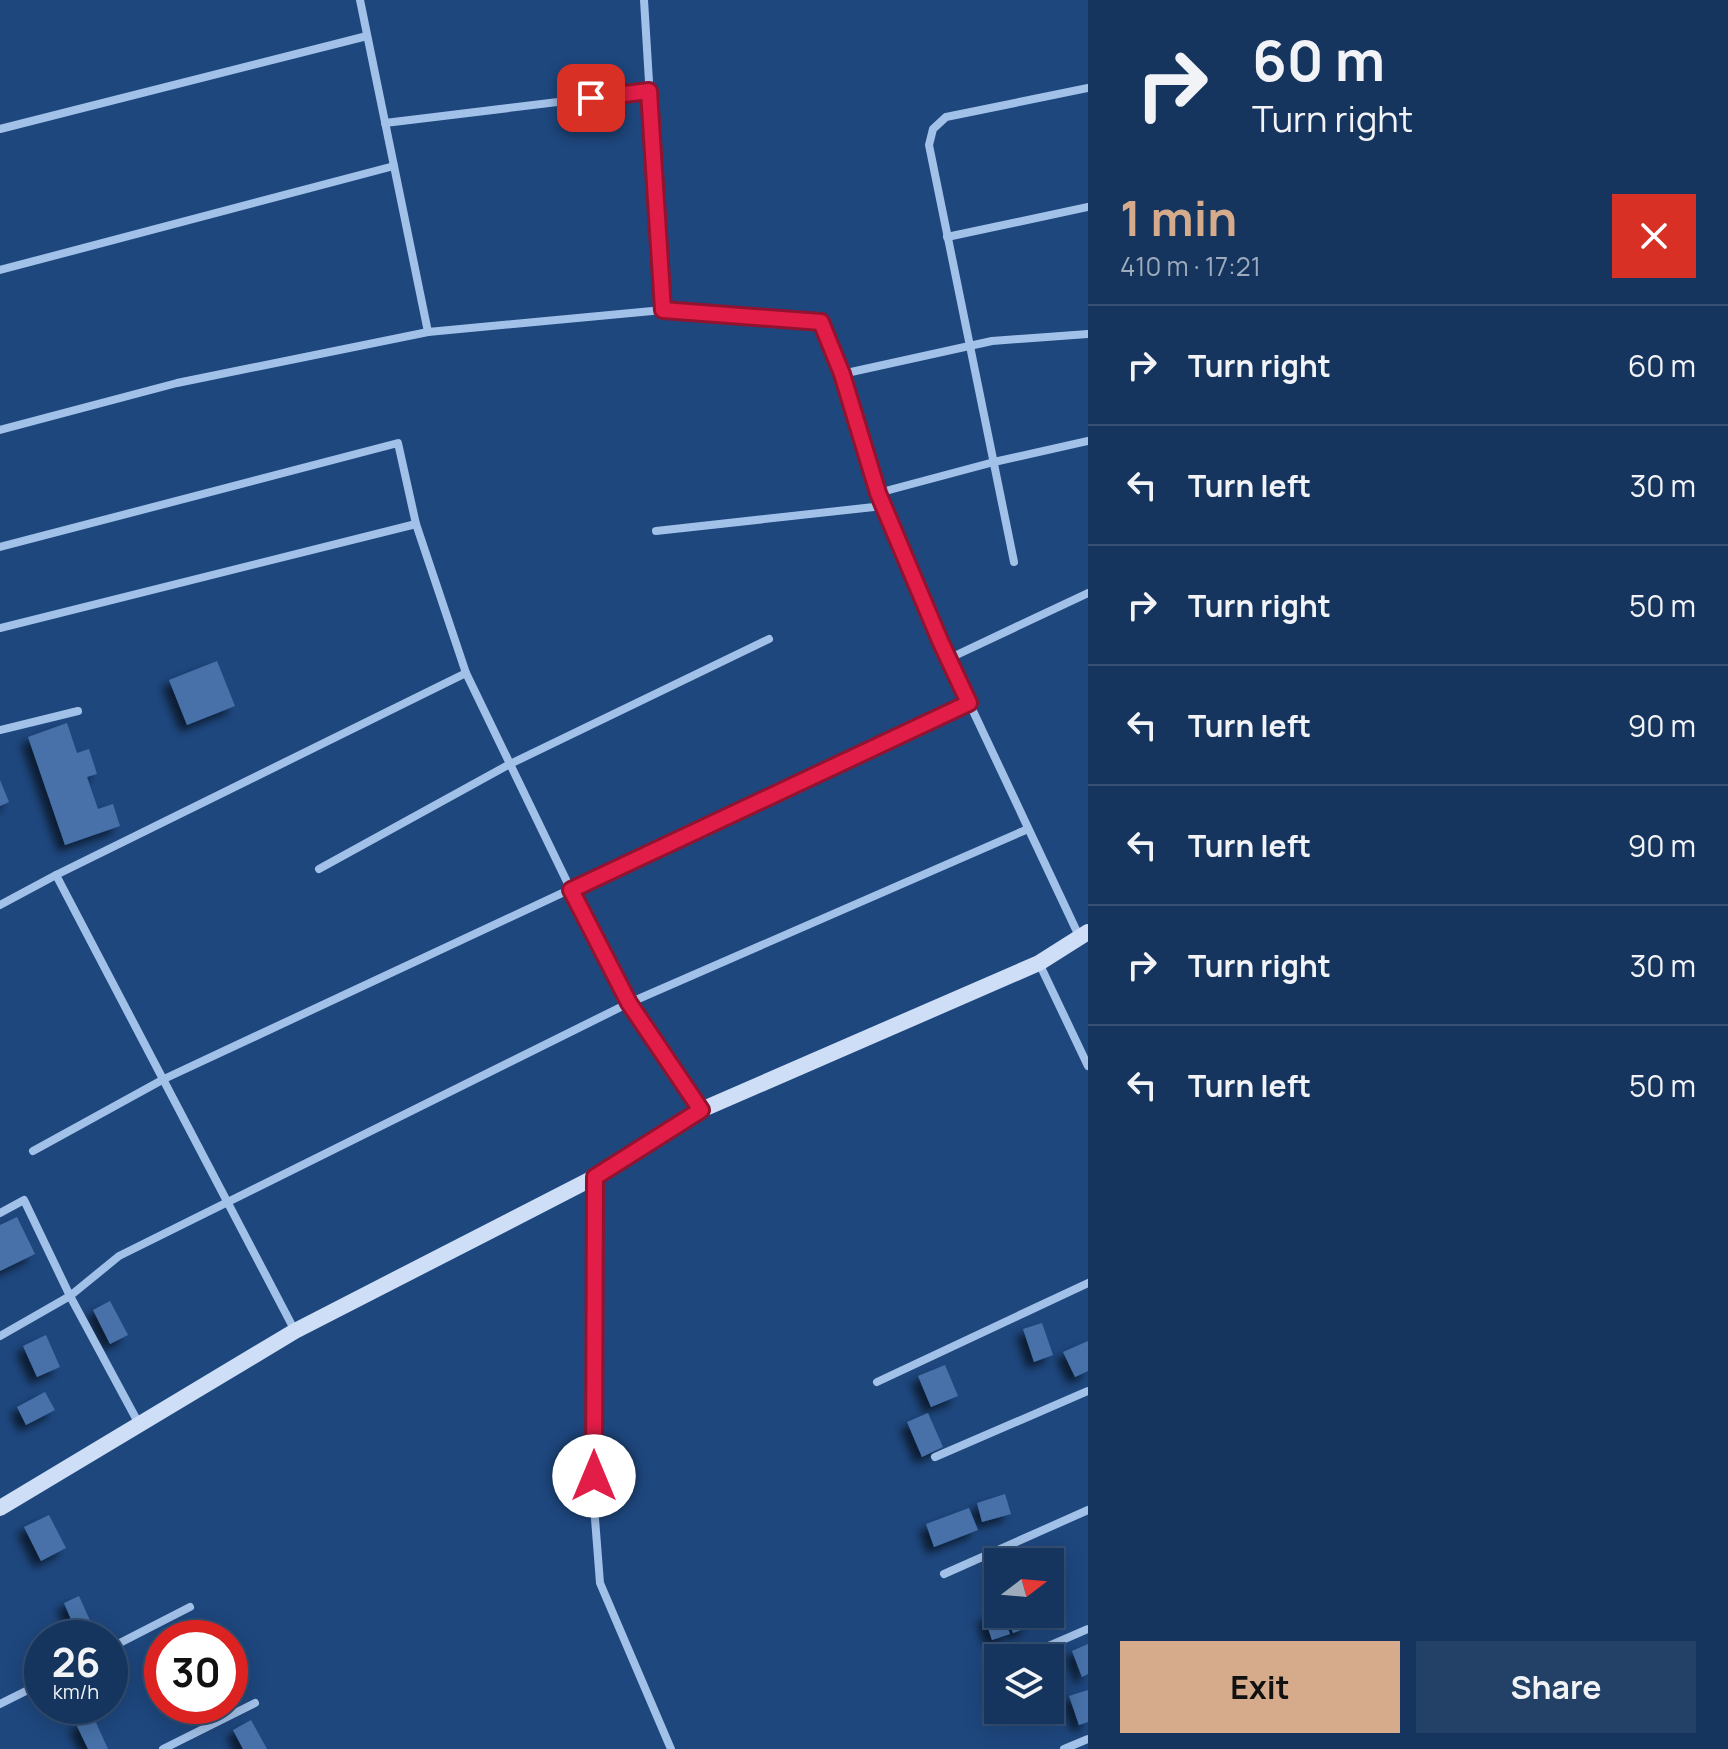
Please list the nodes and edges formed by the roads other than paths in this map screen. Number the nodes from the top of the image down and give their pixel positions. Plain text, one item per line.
1 (360, 0) edge
2 (644, 0) edge
3 (367, 36) junction
4 (1088, 88) edge
5 (649, 91) junction
6 (385, 123) junction
7 (0, 129) edge
8 (394, 166) junction
9 (1088, 207) edge
10 (947, 237) junction
11 (0, 270) edge
12 (663, 310) junction
13 (428, 332) junction
14 (1088, 334) edge
15 (969, 346) junction
16 (842, 374) junction
17 (0, 430) edge
18 (1088, 441) edge
19 (994, 462) junction
20 (878, 493) junction
21 (883, 506) junction
22 (416, 524) junction
23 (656, 531) dead end
24 (0, 547) edge
25 (1014, 562) dead end
26 (1088, 593) edge
27 (0, 628) edge
28 (769, 639) dead end
29 (948, 659) junction
30 (466, 673) junction
31 (969, 703) junction
32 (78, 711) dead end
33 (0, 730) edge
34 (510, 764) junction
35 (1028, 829) junction
36 (319, 869) dead end
37 (56, 875) junction
38 (571, 890) junction
39 (0, 905) edge
40 (1084, 934) edge
41 (1039, 963) junction
42 (629, 1003) junction
43 (1088, 1066) edge
44 (164, 1079) junction
45 (701, 1110) junction
46 (33, 1151) dead end
47 (595, 1177) junction
48 (229, 1203) junction
49 (0, 1213) edge
50 (1088, 1283) edge
51 (70, 1296) junction
52 (295, 1331) junction
53 (0, 1336) edge
54 (877, 1382) dead end
55 (1088, 1391) edge
56 (139, 1425) junction
57 (935, 1457) dead end
58 (0, 1508) edge
59 (1088, 1510) edge
60 (944, 1574) dead end
61 (190, 1607) dead end
62 (1088, 1629) edge
63 (128, 1639) edge
64 (1053, 1644) edge
65 (24, 1692) edge
66 (255, 1703) dead end
67 (0, 1704) edge
68 (1088, 1739) edge
69 (163, 1749) edge
70 (671, 1749) edge
71 (1064, 1749) edge

1 - 3 street
2 - 5 street
3 - 6 street
3 - 7 street
4 - 10 street
5 - 6 street
5 - 12 street
6 - 8 street
8 - 11 street
8 - 13 street
9 - 10 street
10 - 15 street
12 - 13 street
12 - 16 street
13 - 17 street
14 - 15 street
15 - 16 street
15 - 19 street
16 - 20 street
18 - 19 street
19 - 20 street
19 - 25 street
20 - 21 street
21 - 23 street
21 - 29 street
22 - 24 street
22 - 27 street
22 - 30 street
26 - 29 street
28 - 34 street
29 - 31 street
30 - 34 street
30 - 37 street
31 - 35 street
31 - 38 street
32 - 33 street
34 - 36 street
34 - 38 street
35 - 40 street
35 - 42 street
37 - 39 street
37 - 44 street
38 - 42 street
38 - 44 street
40 - 41 street
41 - 43 street
41 - 45 street
42 - 45 street
42 - 48 street
44 - 46 street
44 - 48 street
45 - 47 street
47 - 52 street
47 - 70 street
48 - 51 street
48 - 52 street
49 - 51 street
50 - 54 street
51 - 53 street
51 - 56 street
52 - 56 street
55 - 57 street
56 - 58 street
59 - 60 street
61 - 63 street
62 - 64 street
65 - 67 street
66 - 69 street
68 - 71 street

